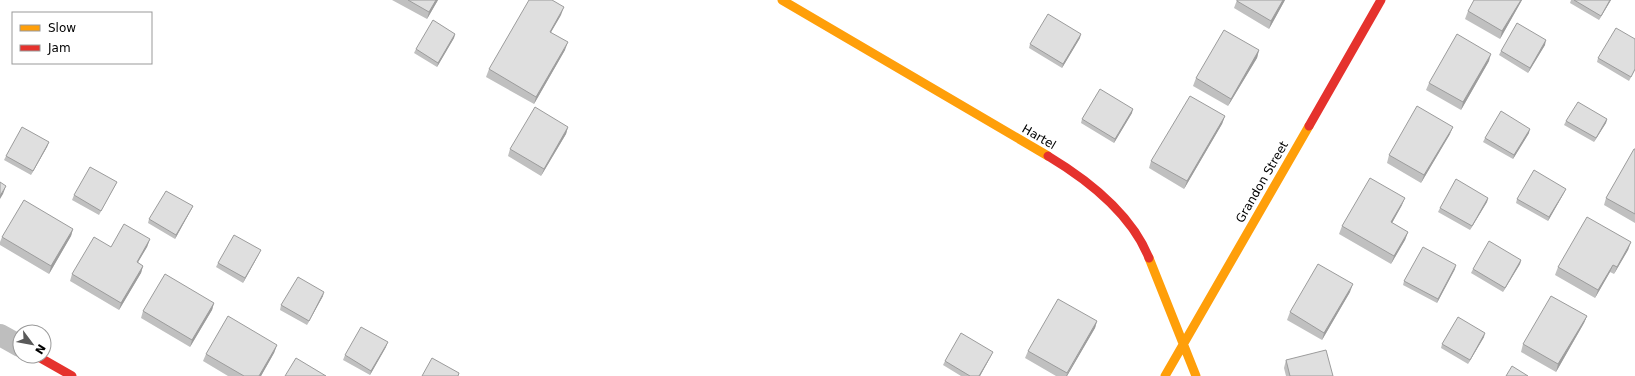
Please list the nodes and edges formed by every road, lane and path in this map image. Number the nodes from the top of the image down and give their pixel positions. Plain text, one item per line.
1 (782, 0) edge
2 (1381, 0) edge
3 (0, 335) edge
4 (12, 342) edge
5 (1184, 344) junction
6 (51, 364) edge
7 (72, 376) edge
8 (1164, 376) edge
9 (1196, 376) edge

1 - 5 street, Hartel
2 - 5 street, Grandon Street
3 - 4 street
5 - 8 street, Grandon Street
5 - 9 street, Hartel
6 - 7 street

